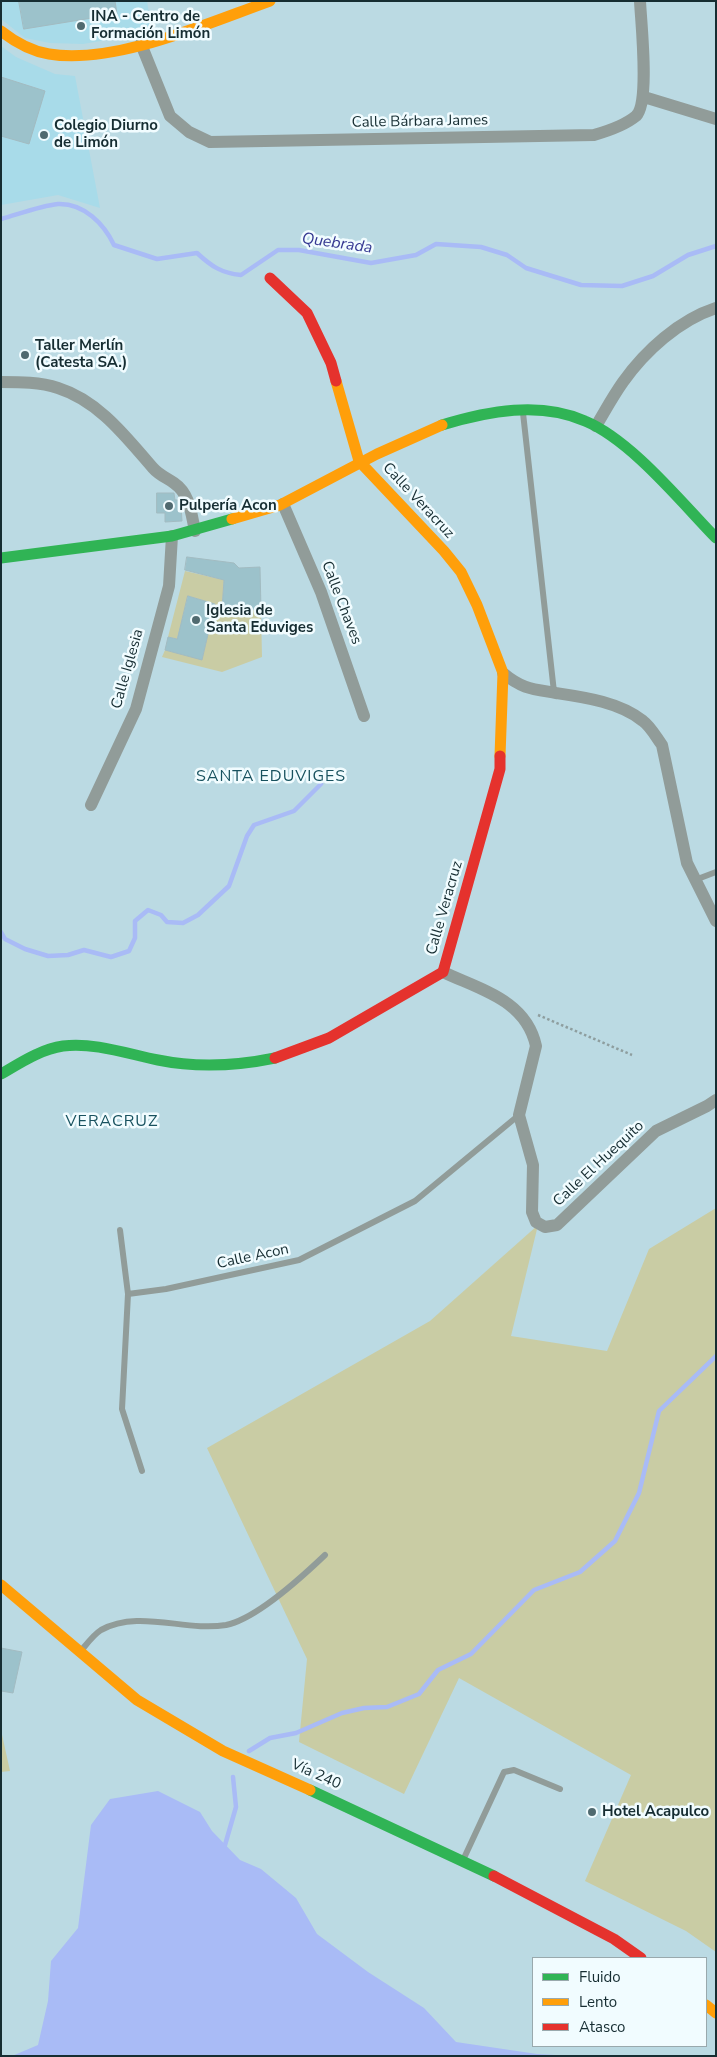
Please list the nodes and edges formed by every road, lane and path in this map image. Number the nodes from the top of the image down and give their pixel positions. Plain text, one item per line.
1 (270, 1) edge
2 (640, 1) edge
3 (1, 31) edge
4 (141, 44) junction
5 (644, 97) junction
6 (716, 119) edge
7 (270, 278) dead end
8 (716, 308) edge
9 (1, 382) edge
10 (523, 408) junction
11 (596, 426) junction
12 (360, 461) junction
13 (283, 504) junction
14 (195, 530) junction
15 (172, 536) junction
16 (716, 538) edge
17 (1, 558) edge
18 (503, 674) junction
19 (554, 692) junction
20 (364, 716) dead end
21 (91, 805) dead end
22 (716, 872) edge
23 (695, 880) junction
24 (716, 921) edge
25 (443, 972) junction
26 (537, 1015) dead end
27 (632, 1055) dead end
28 (1, 1074) edge
29 (716, 1100) edge
30 (519, 1115) junction
31 (120, 1230) dead end
32 (128, 1294) junction
33 (142, 1471) dead end
34 (325, 1555) dead end
35 (1, 1585) edge
36 (79, 1653) junction
37 (560, 1790) dead end
38 (464, 1860) junction
39 (640, 1957) edge

1 - 4 street
2 - 5 street
3 - 4 street
4 - 5 street, Calle Bárbara James
5 - 6 street
7 - 12 street
8 - 11 street
9 - 14 street
10 - 11 street
10 - 12 street
10 - 19 lane
11 - 16 street
12 - 13 street
12 - 18 street, Calle Veracruz
13 - 14 street
13 - 20 street, Calle Chaves
14 - 15 street
15 - 17 street
15 - 21 street, Calle Iglesia
18 - 19 street
18 - 25 street, Calle Veracruz
19 - 23 street
22 - 23 lane
23 - 24 street
25 - 28 street, Calle Veracruz
25 - 30 street, Calle El Huequito
26 - 27 path
29 - 30 street, Calle El Huequito
30 - 32 lane, Calle Acon
31 - 32 lane
32 - 33 lane
34 - 36 lane
35 - 36 street, Vía 240
36 - 38 street, Vía 240
37 - 38 lane
38 - 39 street, Vía 240

